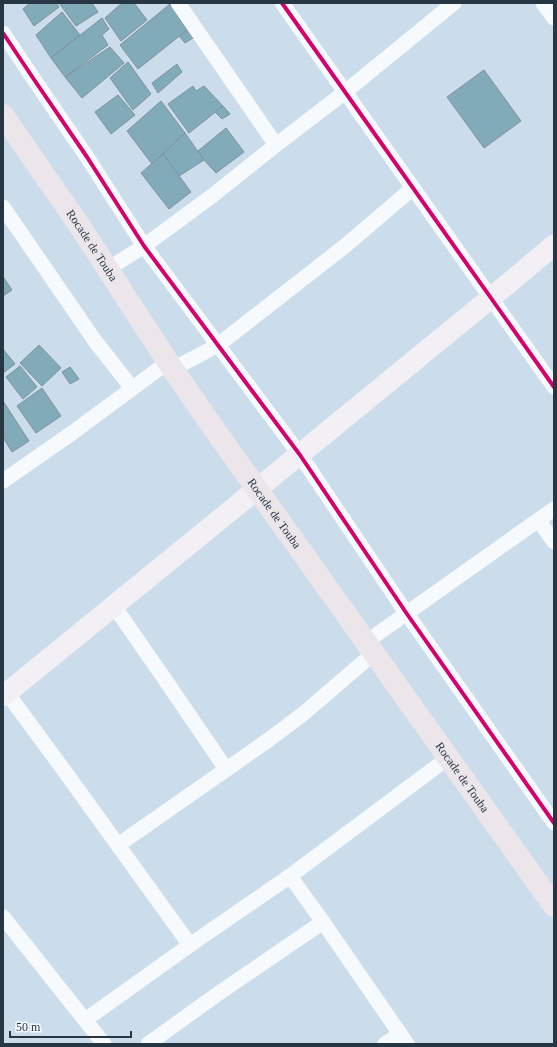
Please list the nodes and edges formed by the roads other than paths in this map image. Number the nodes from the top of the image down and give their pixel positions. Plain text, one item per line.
1 (178, 3) edge
2 (282, 3) edge
3 (454, 3) edge
4 (543, 3) edge
5 (554, 18) edge
6 (3, 33) edge
7 (345, 92) junction
8 (3, 115) edge
9 (276, 145) junction
10 (413, 188) junction
11 (3, 207) edge
12 (554, 245) edge
13 (144, 246) junction
14 (108, 269) junction
15 (491, 298) junction
16 (218, 345) junction
17 (171, 365) junction
18 (554, 387) edge
19 (132, 388) junction
20 (300, 454) junction
21 (3, 481) edge
22 (257, 490) junction
23 (554, 509) edge
24 (538, 521) junction
25 (554, 542) edge
26 (114, 606) junction
27 (406, 614) junction
28 (370, 648) junction
29 (5, 694) edge
30 (448, 758) junction
31 (226, 769) junction
32 (554, 823) edge
33 (118, 845) junction
34 (290, 876) junction
35 (554, 906) edge
36 (3, 918) edge
37 (323, 922) junction
38 (190, 945) junction
39 (85, 1020) junction
40 (403, 1039) edge
41 (104, 1044) edge
42 (148, 1044) edge
43 (385, 1044) edge

1 - 9 street
2 - 7 street
3 - 7 street
4 - 5 street
6 - 13 street
7 - 9 street
7 - 10 street
8 - 14 main road, Rocade de Touba
9 - 13 street
10 - 15 street
10 - 16 street
11 - 19 street
12 - 15 main road
13 - 14 street
13 - 16 street
14 - 17 main road, Rocade de Touba
15 - 18 street
15 - 20 main road
16 - 17 street
16 - 20 street
17 - 19 street
17 - 22 main road, Rocade de Touba
19 - 21 street
20 - 22 main road
20 - 27 street
22 - 26 main road
22 - 28 main road, Rocade de Touba
23 - 24 street
24 - 25 street
24 - 27 street
26 - 29 main road
26 - 31 street
27 - 28 street
27 - 32 street
28 - 30 main road, Rocade de Touba
28 - 31 street
29 - 33 street
30 - 34 street
30 - 35 main road, Rocade de Touba
31 - 33 street
33 - 38 street
34 - 37 street
34 - 38 street
36 - 39 street
37 - 40 street
37 - 42 street
38 - 39 street
39 - 41 street
40 - 43 street

